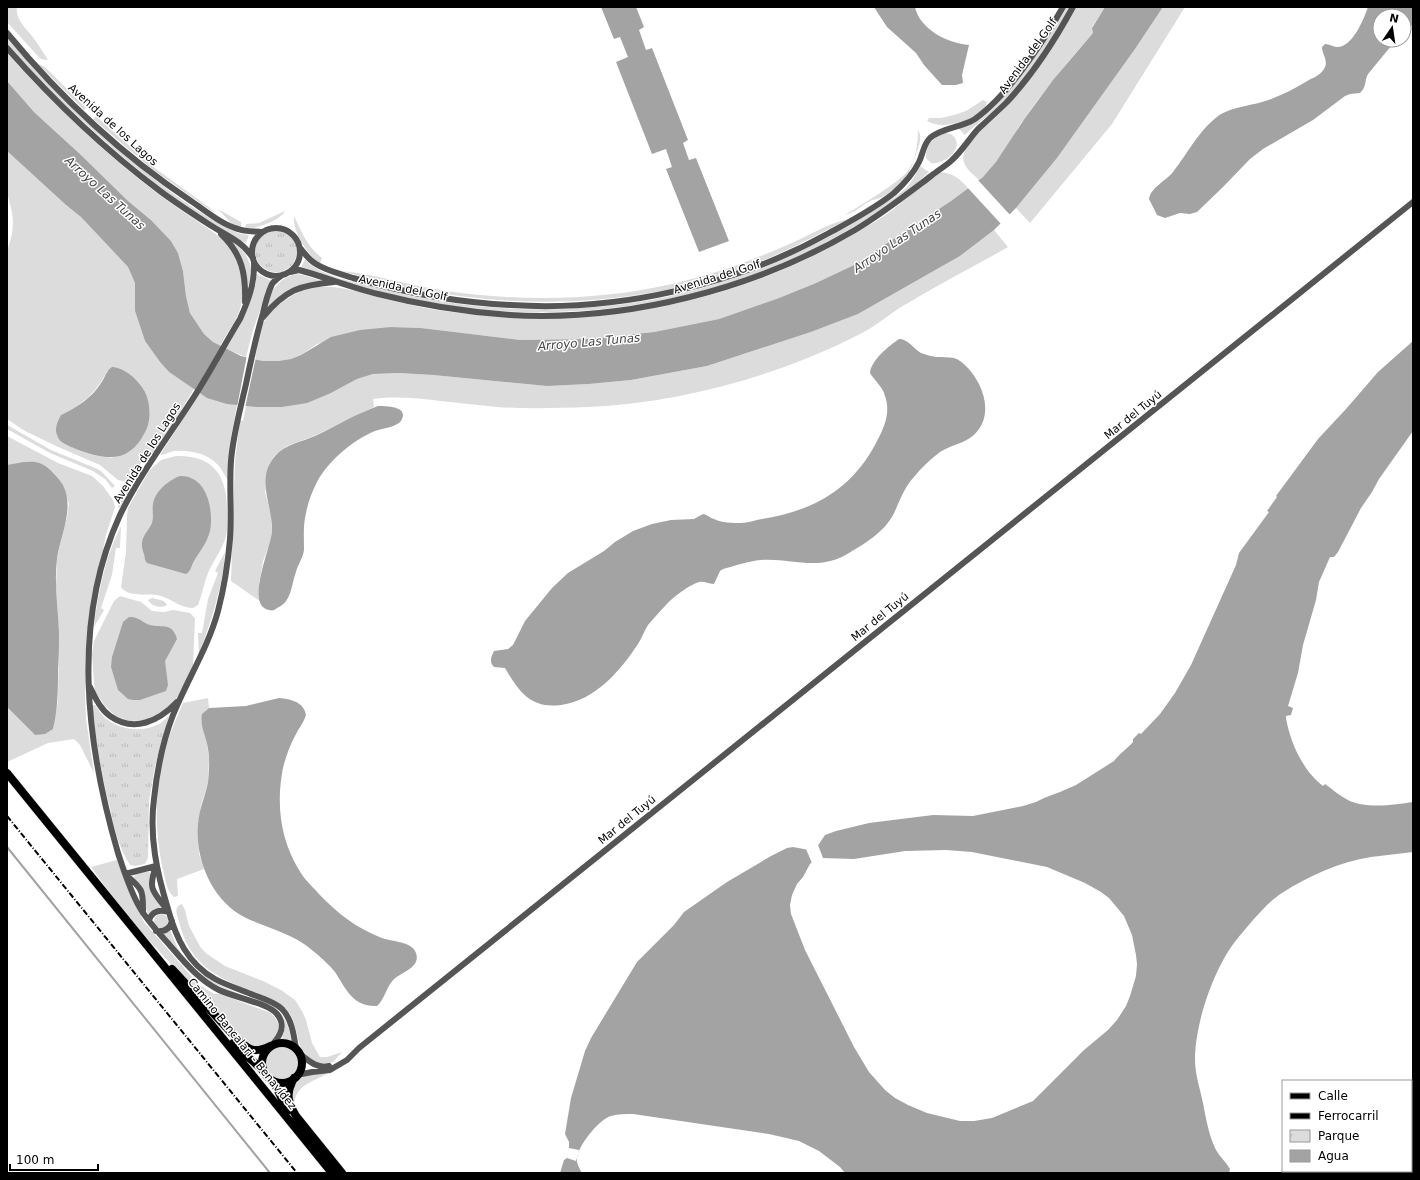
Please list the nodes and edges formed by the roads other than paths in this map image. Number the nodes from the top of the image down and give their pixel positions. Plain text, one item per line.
1 (1063, 7) edge
2 (1073, 7) edge
3 (7, 33) edge
4 (7, 48) edge
5 (1413, 202) edge
6 (214, 227) junction
7 (262, 232) junction
8 (300, 248) junction
9 (253, 260) junction
10 (290, 272) junction
11 (282, 275) junction
12 (337, 282) junction
13 (245, 308) junction
14 (260, 320) junction
15 (89, 684) junction
16 (180, 698) junction
17 (7, 770) edge
18 (7, 773) edge
19 (23, 792) junction
20 (156, 866) junction
21 (125, 874) junction
22 (168, 911) junction
23 (143, 914) junction
24 (149, 920) junction
25 (172, 921) junction
26 (130, 925) junction
27 (156, 931) junction
28 (166, 968) junction
29 (272, 1046) junction
30 (359, 1048) junction
31 (298, 1052) junction
32 (266, 1074) junction
33 (296, 1077) junction
34 (301, 1134) junction
35 (332, 1173) edge
36 (342, 1173) edge

1 - 8 street, Avenida del Golf
2 - 12 street, Avenida del Golf
3 - 7 street, Avenida de los Lagos
4 - 6 street, Avenida de los Lagos
5 - 30 street, Mar del Tuyú
6 - 9 street, Avenida de los Lagos
6 - 13 street
7 - 8 street
7 - 9 street
8 - 10 street
9 - 11 street
9 - 13 street, Avenida de los Lagos
10 - 11 street
10 - 12 street, Avenida del Golf
11 - 14 street
12 - 14 street
13 - 15 street, Avenida de los Lagos
14 - 16 street
15 - 16 street
15 - 21 street, Avenida de los Lagos
16 - 20 street
17 - 19 main road, Camino Bancalari - Benavídez
18 - 19 main road, Camino Bancalari - Benavídez
19 - 26 main road, Camino Bancalari - Benavídez
20 - 21 street
20 - 22 street
20 - 22 street
21 - 23 street, Avenida de los Lagos
21 - 23 street
22 - 24 street
22 - 25 street
23 - 24 street, Avenida de los Lagos
24 - 27 street
25 - 27 street
25 - 31 street
26 - 28 main road, Camino Bancalari - Benavídez
26 - 29 main road, Camino Bancalari - Benavídez
27 - 29 street
28 - 32 main road, Camino Bancalari - Benavídez
28 - 34 main road, Camino Bancalari - Benavídez
29 - 31 main road
29 - 32 main road
30 - 31 street
30 - 33 street
31 - 33 main road
32 - 33 main road
32 - 34 main road, Camino Bancalari - Benavídez
33 - 36 main road, Camino Bancalari - Benavídez
34 - 35 main road, Camino Bancalari - Benavídez

